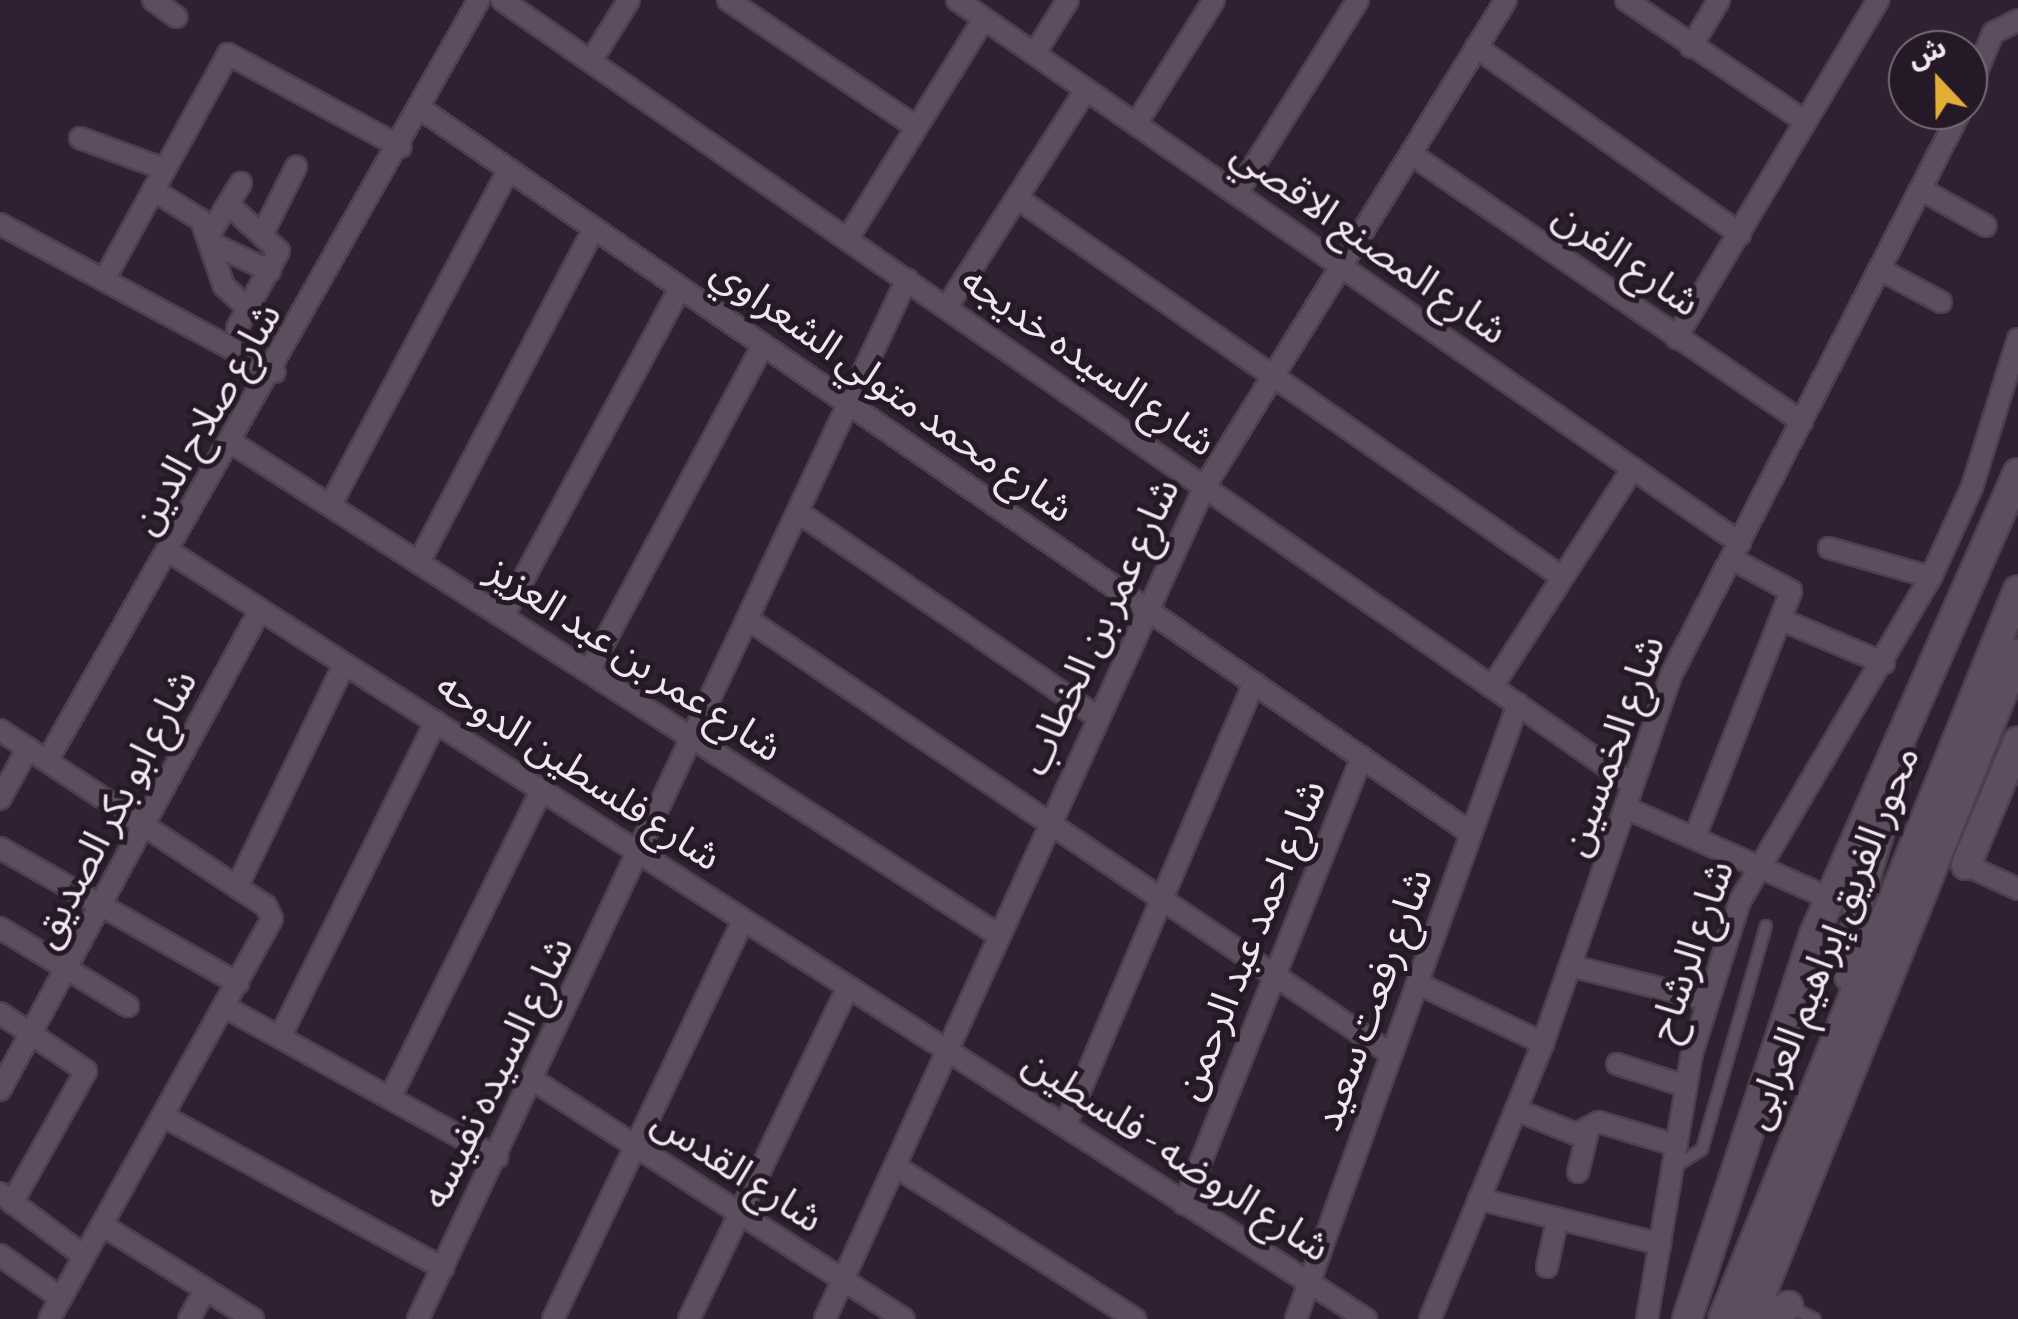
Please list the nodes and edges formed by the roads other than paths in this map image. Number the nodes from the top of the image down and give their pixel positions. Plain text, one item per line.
1 (153, 0) edge
2 (479, 0) edge
3 (502, 0) edge
4 (629, 0) edge
5 (728, 0) edge
6 (957, 0) edge
7 (1068, 0) edge
8 (1214, 0) edge
9 (1358, 0) edge
10 (1506, 0) edge
11 (1626, 0) edge
12 (1719, 0) edge
13 (1878, 0) edge
14 (176, 17) dead end
15 (984, 18) junction
16 (2018, 20) edge
17 (1988, 45) edge
18 (1476, 47) junction
19 (1691, 47) junction
20 (1035, 53) junction
21 (590, 61) junction
22 (1086, 90) junction
23 (421, 109) junction
24 (1806, 122) junction
25 (1136, 124) junction
26 (916, 127) junction
27 (1950, 130) edge
28 (80, 138) dead end
29 (400, 147) junction
30 (1411, 154) junction
31 (296, 167) dead end
32 (164, 169) junction
33 (509, 169) junction
34 (241, 183) dead end
35 (153, 190) junction
36 (1922, 190) junction
37 (1237, 193) junction
38 (1016, 198) junction
39 (228, 204) junction
40 (0, 224) edge
41 (1986, 226) dead end
42 (594, 228) junction
43 (264, 230) junction
44 (1740, 234) junction
45 (848, 238) junction
46 (212, 239) junction
47 (1340, 266) junction
48 (1881, 270) junction
49 (270, 271) junction
50 (907, 279) junction
51 (104, 280) junction
52 (680, 288) junction
53 (1941, 302) dead end
54 (947, 307) junction
55 (248, 308) junction
56 (237, 328) dead end
57 (1676, 338) junction
58 (2018, 340) edge
59 (764, 344) junction
60 (275, 372) junction
61 (1272, 377) junction
62 (850, 404) junction
63 (1802, 422) junction
64 (234, 444) junction
65 (1632, 468) junction
66 (2018, 473) edge
67 (1205, 486) junction
68 (331, 504) junction
69 (798, 512) junction
70 (1829, 548) dead end
71 (1736, 551) junction
72 (170, 552) junction
73 (418, 562) junction
74 (1562, 577) junction
75 (1931, 577) junction
76 (2018, 590) edge
77 (1144, 608) junction
78 (259, 612) junction
79 (503, 617) junction
80 (749, 620) junction
81 (1782, 620) junction
82 (2018, 654) edge
83 (1884, 663) junction
84 (344, 665) junction
85 (589, 671) junction
86 (1254, 683) junction
87 (1492, 687) junction
88 (1518, 704) junction
89 (1908, 710) junction
90 (1095, 715) junction
91 (436, 721) junction
92 (0, 730) edge
93 (695, 740) junction
94 (2018, 741) edge
95 (28, 748) junction
96 (1362, 757) junction
97 (48, 761) junction
98 (1632, 784) junction
99 (542, 791) junction
100 (0, 799) edge
101 (1626, 808) junction
102 (1048, 822) junction
103 (149, 828) junction
104 (1471, 834) junction
105 (1696, 834) junction
106 (0, 848) edge
107 (641, 858) junction
108 (1966, 864) joint
109 (1756, 865) junction
110 (237, 887) junction
111 (2018, 889) edge
112 (1829, 898) junction
113 (1160, 899) junction
114 (104, 908) junction
115 (743, 921) junction
116 (1766, 926) dead end
117 (0, 928) edge
118 (997, 934) junction
119 (1571, 966) junction
120 (68, 970) junction
121 (1276, 974) junction
122 (1417, 983) junction
123 (238, 984) junction
124 (848, 987) junction
125 (1849, 999) junction
126 (1707, 1000) junction
127 (128, 1006) dead end
128 (225, 1006) junction
129 (0, 1012) edge
130 (33, 1032) junction
131 (280, 1037) junction
132 (1543, 1043) junction
133 (948, 1051) junction
134 (1392, 1054) junction
135 (1617, 1064) dead end
136 (533, 1080) junction
137 (1685, 1086) junction
138 (0, 1090) edge
139 (390, 1098) junction
140 (1516, 1110) junction
141 (163, 1116) junction
142 (1065, 1126) junction
143 (1588, 1131) junction
144 (1675, 1144) junction
145 (636, 1148) junction
146 (497, 1156) junction
147 (895, 1166) junction
148 (1672, 1168) junction
149 (1578, 1172) dead end
150 (6, 1198) edge
151 (1479, 1199) junction
152 (1184, 1204) junction
153 (738, 1215) junction
154 (1557, 1221) junction
155 (102, 1225) junction
156 (1661, 1244) junction
157 (0, 1255) edge
158 (84, 1256) junction
159 (1547, 1267) dead end
160 (443, 1268) junction
161 (843, 1280) junction
162 (1308, 1284) junction
163 (205, 1290) junction
164 (61, 1298) junction
165 (50, 1319) edge
166 (189, 1319) edge
167 (253, 1319) edge
168 (418, 1319) edge
169 (553, 1319) edge
170 (689, 1319) edge
171 (825, 1319) edge
172 (904, 1319) edge
173 (1135, 1319) edge
174 (1296, 1319) edge
175 (1366, 1319) edge
176 (1430, 1319) edge
177 (1648, 1319) edge
178 (1687, 1319) edge
179 (1723, 1319) edge
180 (1751, 1319) edge

1 - 14 street
2 - 23 street, شارع صلاح الدين
3 - 21 street, شارع السيده خديجه
4 - 21 street
5 - 26 street
6 - 15 street, شارع المصنع الاقصي
7 - 20 street
8 - 25 street
9 - 37 street
10 - 18 street, شارع عمر بن الخطاب
11 - 19 street
12 - 19 street
13 - 24 street
15 - 20 street, شارع المصنع الاقصي
15 - 26 street
16 - 17 street
18 - 30 street, شارع عمر بن الخطاب
18 - 44 street
19 - 24 street
20 - 22 street, شارع المصنع الاقصي
21 - 45 street, شارع السيده خديجه
22 - 25 street, شارع المصنع الاقصي
22 - 38 street
23 - 29 street, شارع صلاح الدين
23 - 33 street, شارع محمد متولي الشعراوي
24 - 44 street
25 - 37 street, شارع المصنع الاقصي
26 - 45 street
27 - 36 street, شارع الخمسين
28 - 32 street
29 - 32 street
29 - 60 street, شارع صلاح الدين
30 - 47 street, شارع عمر بن الخطاب
30 - 57 street, شارع الفرن
31 - 43 street
32 - 35 street
33 - 42 street, شارع محمد متولي الشعراوي
33 - 68 street
34 - 39 street
35 - 46 street
35 - 51 street
36 - 41 street
36 - 48 street, شارع الخمسين
37 - 47 street, شارع المصنع الاقصي
38 - 54 street
38 - 61 street
39 - 43 street
39 - 46 street
40 - 51 street
42 - 52 street, شارع محمد متولي الشعراوي
42 - 73 street
43 - 49 street
44 - 57 street
45 - 50 street, شارع السيده خديجه
46 - 49 street
46 - 55 street
47 - 61 street, شارع عمر بن الخطاب
47 - 65 street, شارع المصنع الاقصي
48 - 53 street
48 - 63 street, شارع الخمسين
49 - 55 street
50 - 54 street, شارع السيده خديجه
50 - 62 street, شارع السيده نفيسه
51 - 60 street
52 - 59 street, شارع محمد متولي الشعراوي
52 - 79 street
54 - 67 street, شارع السيده خديجه
55 - 56 street
57 - 63 street, شارع الفرن
58 - 75 street, شارع الرشاح
59 - 62 street, شارع محمد متولي الشعراوي
59 - 85 street
60 - 64 street, شارع صلاح الدين
61 - 67 street, شارع عمر بن الخطاب
61 - 74 street
62 - 69 street, شارع السيده نفيسه
62 - 77 street, شارع محمد متولي الشعراوي
63 - 71 street, شارع الخمسين
64 - 68 street, شارع عمر بن عبد العزيز
64 - 72 street, شارع صلاح الدين
65 - 71 street, شارع المصنع الاقصي
65 - 74 street
66 - 89 main road
67 - 77 street, شارع عمر بن الخطاب
67 - 87 street, شارع السيده خديجه
68 - 73 street, شارع عمر بن عبد العزيز
69 - 80 street, شارع السيده نفيسه
69 - 90 street
70 - 75 street
71 - 81 street, شارع المصنع الاقصي
71 - 98 street, شارع الخمسين
72 - 78 street, شارع فلسطين الدوحه
72 - 97 street, شارع صلاح الدين
73 - 79 street, شارع عمر بن عبد العزيز
74 - 87 street
75 - 83 street, شارع الرشاح
76 - 125 main road, محور الفريق إبراهيم العرابى
77 - 86 street, شارع محمد متولي الشعراوي
77 - 90 street, شارع عمر بن الخطاب
78 - 84 street, شارع فلسطين الدوحه
78 - 103 street, شارع ابو بكر الصديق
79 - 85 street, شارع عمر بن عبد العزيز
80 - 93 street, شارع السيده نفيسه
80 - 102 street
81 - 83 street
81 - 105 street
82 - 180 main road, محور الفريق إبراهيم العرابى
83 - 109 street, شارع الرشاح
84 - 91 street, شارع فلسطين الدوحه
84 - 110 street
85 - 93 street, شارع عمر بن عبد العزيز
86 - 96 street, شارع محمد متولي الشعراوي
86 - 113 street
87 - 88 street, شارع السيده خديجه
88 - 98 street, شارع السيده خديجه
88 - 104 street, شارع رفعت سعيد
89 - 112 main road
89 - 125 main road
90 - 102 street, شارع عمر بن الخطاب
91 - 99 street, شارع فلسطين الدوحه
91 - 131 street
92 - 95 street
93 - 107 street, شارع السيده نفيسه
93 - 118 street, شارع عمر بن عبد العزيز
94 - 108 main road
95 - 97 street
95 - 100 street
96 - 104 street, شارع محمد متولي الشعراوي
96 - 121 street, شارع احمد عبد الرحمن
97 - 103 street
98 - 101 street, شارع الخمسين
99 - 107 street, شارع فلسطين الدوحه
99 - 139 street
101 - 105 street
101 - 119 street, شارع الخمسين
102 - 113 street
102 - 118 street, شارع عمر بن الخطاب
103 - 110 street
103 - 114 street, شارع ابو بكر الصديق
104 - 122 street, شارع رفعت سعيد
105 - 109 street
106 - 114 street
107 - 115 street, شارع فلسطين الدوحه
107 - 136 street, شارع السيده نفيسه
108 - 111 street
109 - 112 street
109 - 126 street, شارع الرشاح
110 - 123 street
112 - 178 main road
113 - 121 street
113 - 142 street
114 - 120 street, شارع ابو بكر الصديق
114 - 123 street
115 - 124 street, شارع فلسطين الدوحه
115 - 145 street
116 - 148 lane
117 - 120 street
118 - 133 street, شارع عمر بن الخطاب
119 - 126 street
119 - 132 street, شارع الخمسين
120 - 127 street
120 - 130 street, شارع ابو بكر الصديق
121 - 134 street
121 - 152 street, شارع احمد عبد الرحمن
122 - 132 street
122 - 134 street, شارع رفعت سعيد
123 - 128 street
124 - 133 street, شارع فلسطين الدوحه
124 - 153 street
125 - 179 main road, محور الفريق إبراهيم العرابى
126 - 137 street, شارع الرشاح
128 - 131 street
128 - 141 street
129 - 130 street
130 - 138 street, شارع ابو بكر الصديق
130 - 150 street
131 - 139 street
132 - 140 street, شارع الخمسين
133 - 142 street, شارع الروضه - فلسطين
133 - 147 street, شارع عمر بن الخطاب
134 - 162 street, شارع رفعت سعيد
135 - 137 street
136 - 145 street, شارع القدس
136 - 146 street, شارع السيده نفيسه
137 - 144 street, شارع الرشاح
139 - 146 street
140 - 143 street
140 - 151 street, شارع الخمسين
141 - 155 street
141 - 160 street
142 - 152 street, شارع الروضه - فلسطين
143 - 144 street
143 - 149 street
144 - 148 street, شارع الرشاح
145 - 153 street, شارع القدس
145 - 169 street
146 - 160 street, شارع السيده نفيسه
147 - 161 street, شارع عمر بن الخطاب
147 - 173 street
148 - 156 street, شارع الرشاح
150 - 158 street
151 - 154 street
151 - 176 street, شارع الخمسين
152 - 162 street, شارع الروضه - فلسطين
153 - 161 street, شارع القدس
153 - 170 street
154 - 156 street
154 - 159 street
155 - 158 street
155 - 163 street
156 - 177 street, شارع الرشاح
157 - 164 street
158 - 164 street
160 - 168 street, شارع السيده نفيسه
161 - 171 street, شارع عمر بن الخطاب
161 - 172 street, شارع القدس
162 - 174 street, شارع رفعت سعيد
162 - 175 street, شارع الروضه - فلسطين
163 - 166 street
163 - 167 street
164 - 165 street

